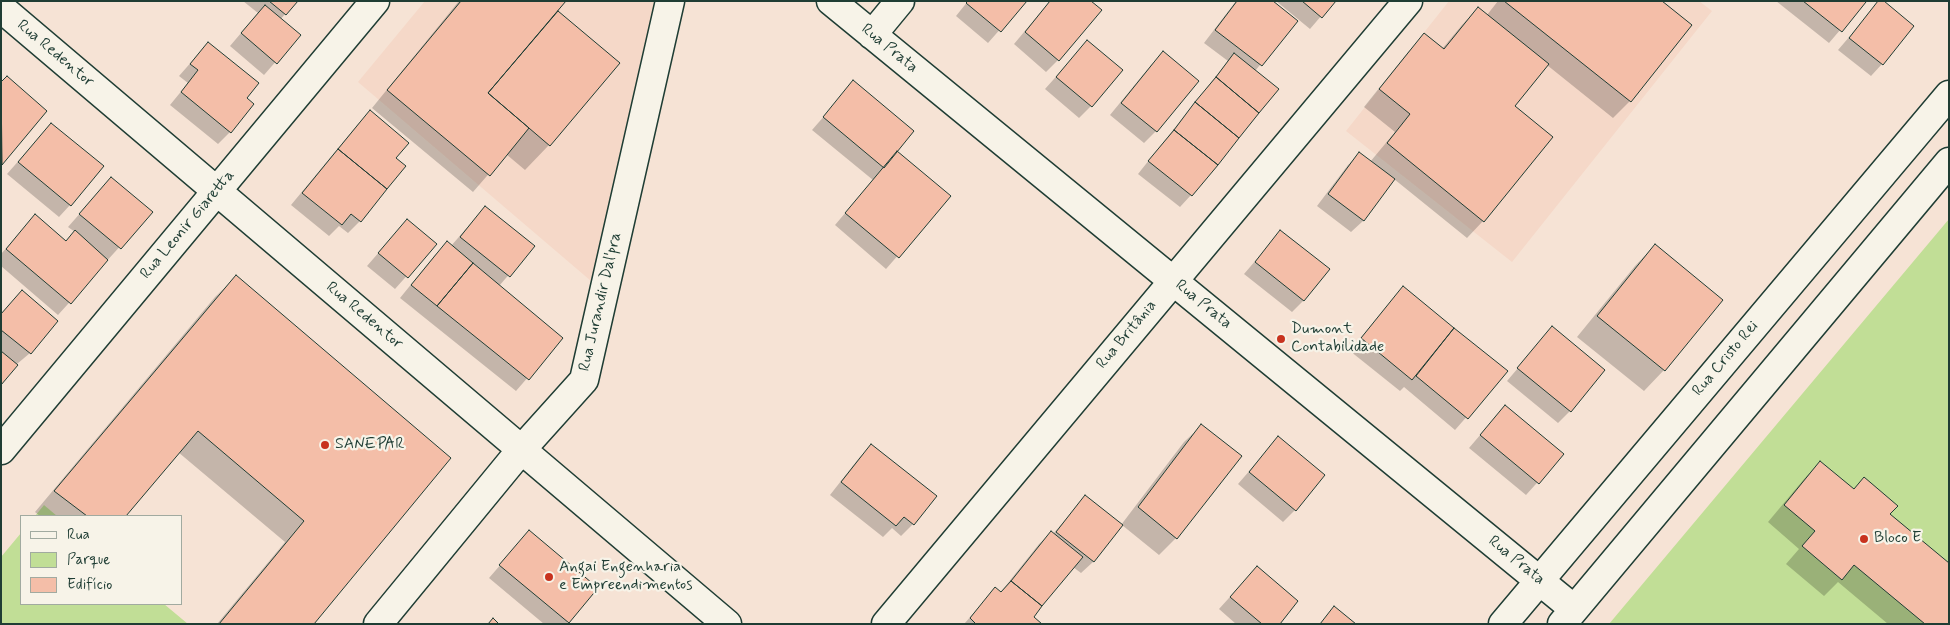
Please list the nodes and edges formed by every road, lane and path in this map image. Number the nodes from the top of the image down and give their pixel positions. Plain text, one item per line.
1 (375, 1) edge
2 (670, 1) edge
3 (831, 1) edge
4 (900, 1) edge
5 (1408, 1) edge
6 (1, 8) edge
7 (872, 35) junction
8 (1949, 95) edge
9 (1949, 162) edge
10 (216, 191) junction
11 (1173, 280) junction
12 (1, 450) edge
13 (521, 450) junction
14 (1539, 580) junction
15 (1568, 616) edge
16 (378, 624) edge
17 (727, 624) edge
18 (886, 624) edge
19 (1503, 624) edge

1 - 10 street, Rua Leonir Giaretta
2 - 13 street, Rua Jurandir Dal'pra
3 - 7 street, Rua Prata
4 - 7 street
5 - 11 street, Rua Britânia
6 - 10 street, Rua Redentor
7 - 11 street, Rua Prata
8 - 14 street, Rua Cristo Rei
9 - 15 street
10 - 12 street, Rua Leonir Giaretta
10 - 13 street, Rua Redentor
11 - 14 street, Rua Prata
11 - 18 street, Rua Britânia
13 - 16 street, Rua Jurandir Dal'pra
13 - 17 street, Rua Redentor
14 - 15 street, Rua Prata
14 - 19 street, Rua Cristo Rei

